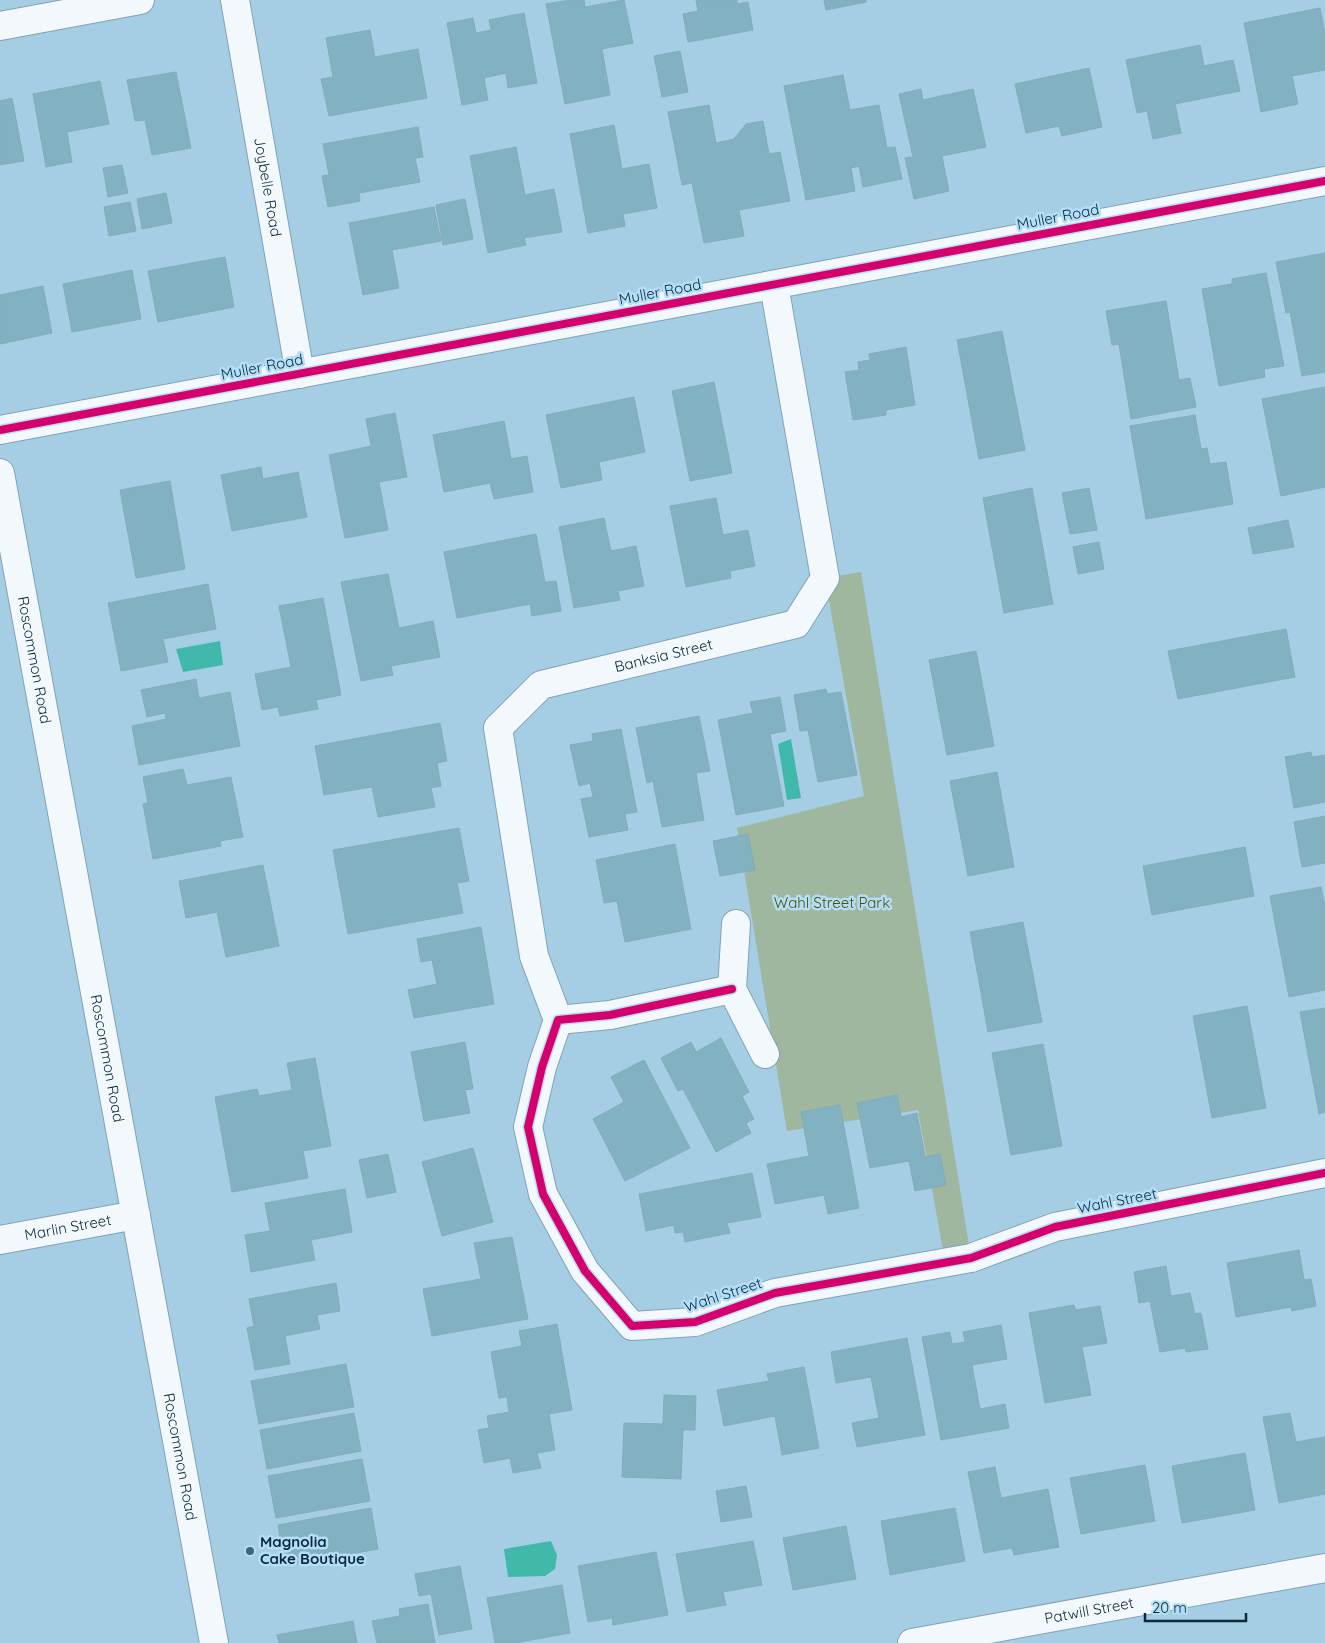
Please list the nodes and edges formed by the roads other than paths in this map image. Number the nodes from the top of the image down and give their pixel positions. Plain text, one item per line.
1 (140, 0) edge
2 (235, 0) edge
3 (93, 4) edge
4 (0, 26) edge
5 (1325, 181) edge
6 (774, 285) junction
7 (300, 374) junction
8 (0, 430) edge
9 (0, 473) edge
10 (736, 924) dead end
11 (732, 989) junction
12 (558, 1020) junction
13 (765, 1054) dead end
14 (1325, 1173) edge
15 (136, 1215) junction
16 (0, 1240) edge
17 (1325, 1568) edge
18 (214, 1643) edge
19 (912, 1643) edge

1 - 3 street
2 - 7 street, Joybelle Road
3 - 4 street
5 - 6 street, Muller Road
6 - 7 street, Muller Road
6 - 12 street, Banksia Street
7 - 8 street, Muller Road
9 - 15 street, Roscommon Road
10 - 11 street
11 - 12 street
11 - 13 street
12 - 14 street, Wahl Street
15 - 16 street, Marlin Street
15 - 18 street, Roscommon Road
17 - 19 street, Patwill Street

